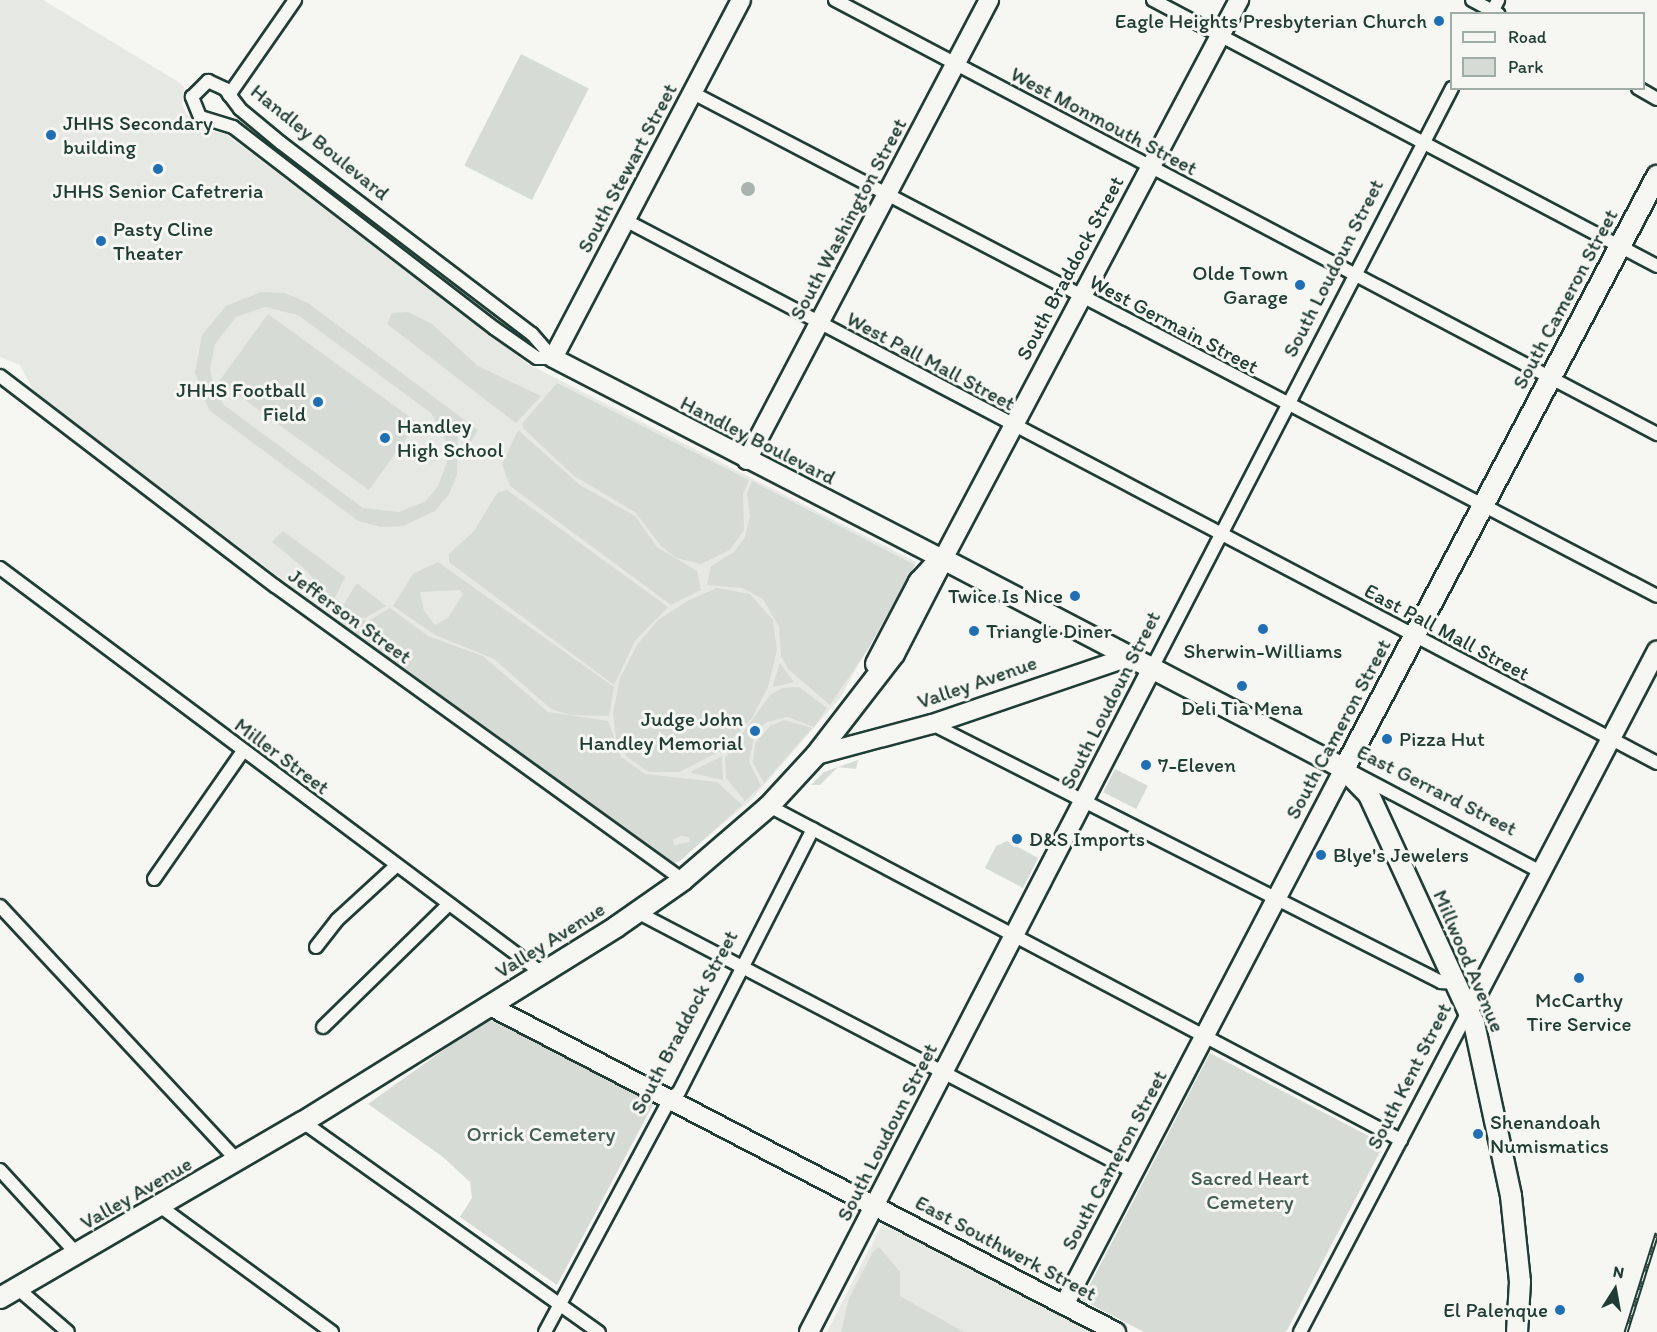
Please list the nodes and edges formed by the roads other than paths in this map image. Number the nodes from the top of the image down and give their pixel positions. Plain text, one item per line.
1 (295, 0) edge
2 (741, 0) edge
3 (835, 0) edge
4 (989, 0) edge
5 (1153, 0) edge
6 (1239, 0) edge
7 (1472, 0) edge
8 (1494, 9) edge
9 (1220, 36) junction
10 (956, 64) junction
11 (1451, 90) edge
12 (1641, 90) edge
13 (693, 93) junction
14 (229, 95) junction
15 (1657, 99) edge
16 (1424, 143) junction
17 (1150, 167) junction
18 (1657, 176) edge
19 (346, 193) junction
20 (887, 195) junction
21 (336, 207) junction
22 (625, 220) junction
23 (1620, 246) junction
24 (1657, 266) edge
25 (445, 268) junction
26 (1355, 276) junction
27 (435, 282) junction
28 (1082, 297) junction
29 (819, 323) junction
30 (553, 358) junction
31 (1550, 378) junction
32 (2, 381) edge
33 (1287, 406) junction
34 (1014, 426) junction
35 (1657, 434) edge
36 (747, 460) junction
37 (1483, 506) junction
38 (1219, 536) junction
39 (943, 559) junction
40 (0, 568) edge
41 (1657, 596) edge
42 (1414, 637) junction
43 (1657, 650) edge
44 (1129, 657) junction
45 (1152, 668) junction
46 (932, 723) junction
47 (1611, 740) junction
48 (243, 751) junction
49 (816, 755) junction
50 (1657, 764) edge
51 (1344, 769) junction
52 (1083, 800) junction
53 (769, 806) junction
54 (813, 829) junction
55 (397, 865) junction
56 (1541, 872) junction
57 (154, 879) dead end
58 (683, 880) junction
59 (1276, 899) junction
60 (449, 904) junction
61 (0, 906) edge
62 (637, 912) junction
63 (1014, 935) junction
64 (316, 946) dead end
65 (742, 967) junction
66 (542, 973) junction
67 (1454, 982) junction
68 (490, 1006) junction
69 (1468, 1012) junction
70 (322, 1027) dead end
71 (1205, 1036) junction
72 (943, 1072) junction
73 (670, 1099) junction
74 (303, 1122) junction
75 (1401, 1140) junction
76 (239, 1162) junction
77 (0, 1170) edge
78 (1134, 1173) junction
79 (875, 1204) junction
80 (161, 1207) junction
81 (77, 1254) junction
82 (8, 1293) edge
83 (560, 1305) junction
84 (1064, 1305) junction
85 (68, 1332) edge
86 (332, 1332) edge
87 (545, 1332) edge
88 (599, 1332) edge
89 (809, 1332) edge
90 (1116, 1332) edge
91 (1300, 1332) edge
92 (1517, 1332) edge

1 - 14 street
2 - 13 street, South Stewart Street
3 - 10 street, West Monmouth Street
4 - 10 street, South Washington Street
5 - 9 street
6 - 9 street, South Braddock Street
7 - 8 street
9 - 16 street
9 - 17 street, South Braddock Street
10 - 17 street, West Monmouth Street
10 - 20 street, South Washington Street
11 - 16 street, South Loudoun Street
12 - 15 street
13 - 20 street, West Germain Street
13 - 22 street, South Stewart Street
14 - 19 street, Handley Boulevard
14 - 21 street, Handley Boulevard
16 - 23 street
16 - 26 street, South Loudoun Street
17 - 26 street, West Monmouth Street
17 - 28 street, South Braddock Street
18 - 23 main road, South Cameron Street
19 - 21 street
19 - 25 street, Handley Boulevard
20 - 28 street, West Germain Street
20 - 29 street, South Washington Street
21 - 27 street, Handley Boulevard
22 - 29 street, West Pall Mall Street
22 - 30 street, South Stewart Street
23 - 24 street
23 - 31 main road, South Cameron Street
25 - 27 street
25 - 30 street, Handley Boulevard
26 - 31 street, West Monmouth Street
26 - 33 street, South Loudoun Street
27 - 30 street, Handley Boulevard
28 - 33 street, West Germain Street
28 - 34 street, South Braddock Street
29 - 34 street, West Pall Mall Street
29 - 36 street, South Washington Street
30 - 36 street, Handley Boulevard
31 - 35 street, West Monmouth Street
31 - 37 main road, South Cameron Street
32 - 58 street, Jefferson Street
33 - 37 street, West Germain Street
33 - 38 street, South Loudoun Street
34 - 38 street, West Pall Mall Street
34 - 39 street, South Braddock Street
36 - 39 street, Handley Boulevard
37 - 41 street, West Germain Street
37 - 42 main road, South Cameron Street
38 - 42 street, East Pall Mall Street
38 - 45 street, South Loudoun Street
39 - 44 main road, East Gerrard Street
39 - 49 main road, South Braddock Street
40 - 48 street, Miller Street
42 - 47 street, East Pall Mall Street
42 - 51 main road, South Cameron Street
43 - 47 street, South Kent Street
44 - 45 main road, East Gerrard Street
44 - 46 street, Valley Avenue
45 - 51 main road, East Gerrard Street
45 - 52 street, South Loudoun Street
46 - 49 street, Valley Avenue
46 - 52 street
47 - 50 street, East Pall Mall Street
47 - 56 street, South Kent Street
48 - 55 street, Miller Street
48 - 57 street
49 - 53 main road, Valley Avenue
51 - 56 street, East Gerrard Street
51 - 59 street, South Cameron Street
51 - 67 main road, Millwood Avenue
52 - 59 street
52 - 63 street, South Loudoun Street
53 - 54 street
53 - 58 main road, Valley Avenue
54 - 63 street
54 - 65 street, South Braddock Street
55 - 60 street, Miller Street
55 - 64 street
56 - 69 street, South Kent Street
58 - 62 main road, Valley Avenue
59 - 67 street
59 - 71 street, South Cameron Street
60 - 66 street, Miller Street
60 - 70 street
61 - 76 street
62 - 65 street
62 - 66 main road, Valley Avenue
63 - 71 street
63 - 72 street, South Loudoun Street
65 - 72 street
65 - 73 street, South Braddock Street
66 - 68 main road, Valley Avenue
67 - 69 main road, Millwood Avenue
68 - 73 street, East Southwerk Street
68 - 74 main road, Valley Avenue
69 - 75 street, South Kent Street
69 - 92 main road, Millwood Avenue
71 - 75 street
71 - 78 street, South Cameron Street
72 - 78 street
72 - 79 street, South Loudoun Street
73 - 79 street, East Southwerk Street
73 - 83 street, South Braddock Street
74 - 76 main road, Valley Avenue
74 - 83 street
75 - 91 street, South Kent Street
76 - 80 main road, Valley Avenue
77 - 81 street
78 - 84 street, South Cameron Street
79 - 84 street, East Southwerk Street
79 - 89 street, South Loudoun Street
80 - 81 main road, Valley Avenue
80 - 86 street
81 - 82 main road, Valley Avenue
82 - 85 street
83 - 87 street, South Braddock Street
83 - 88 street
84 - 90 street, East Southwerk Street

